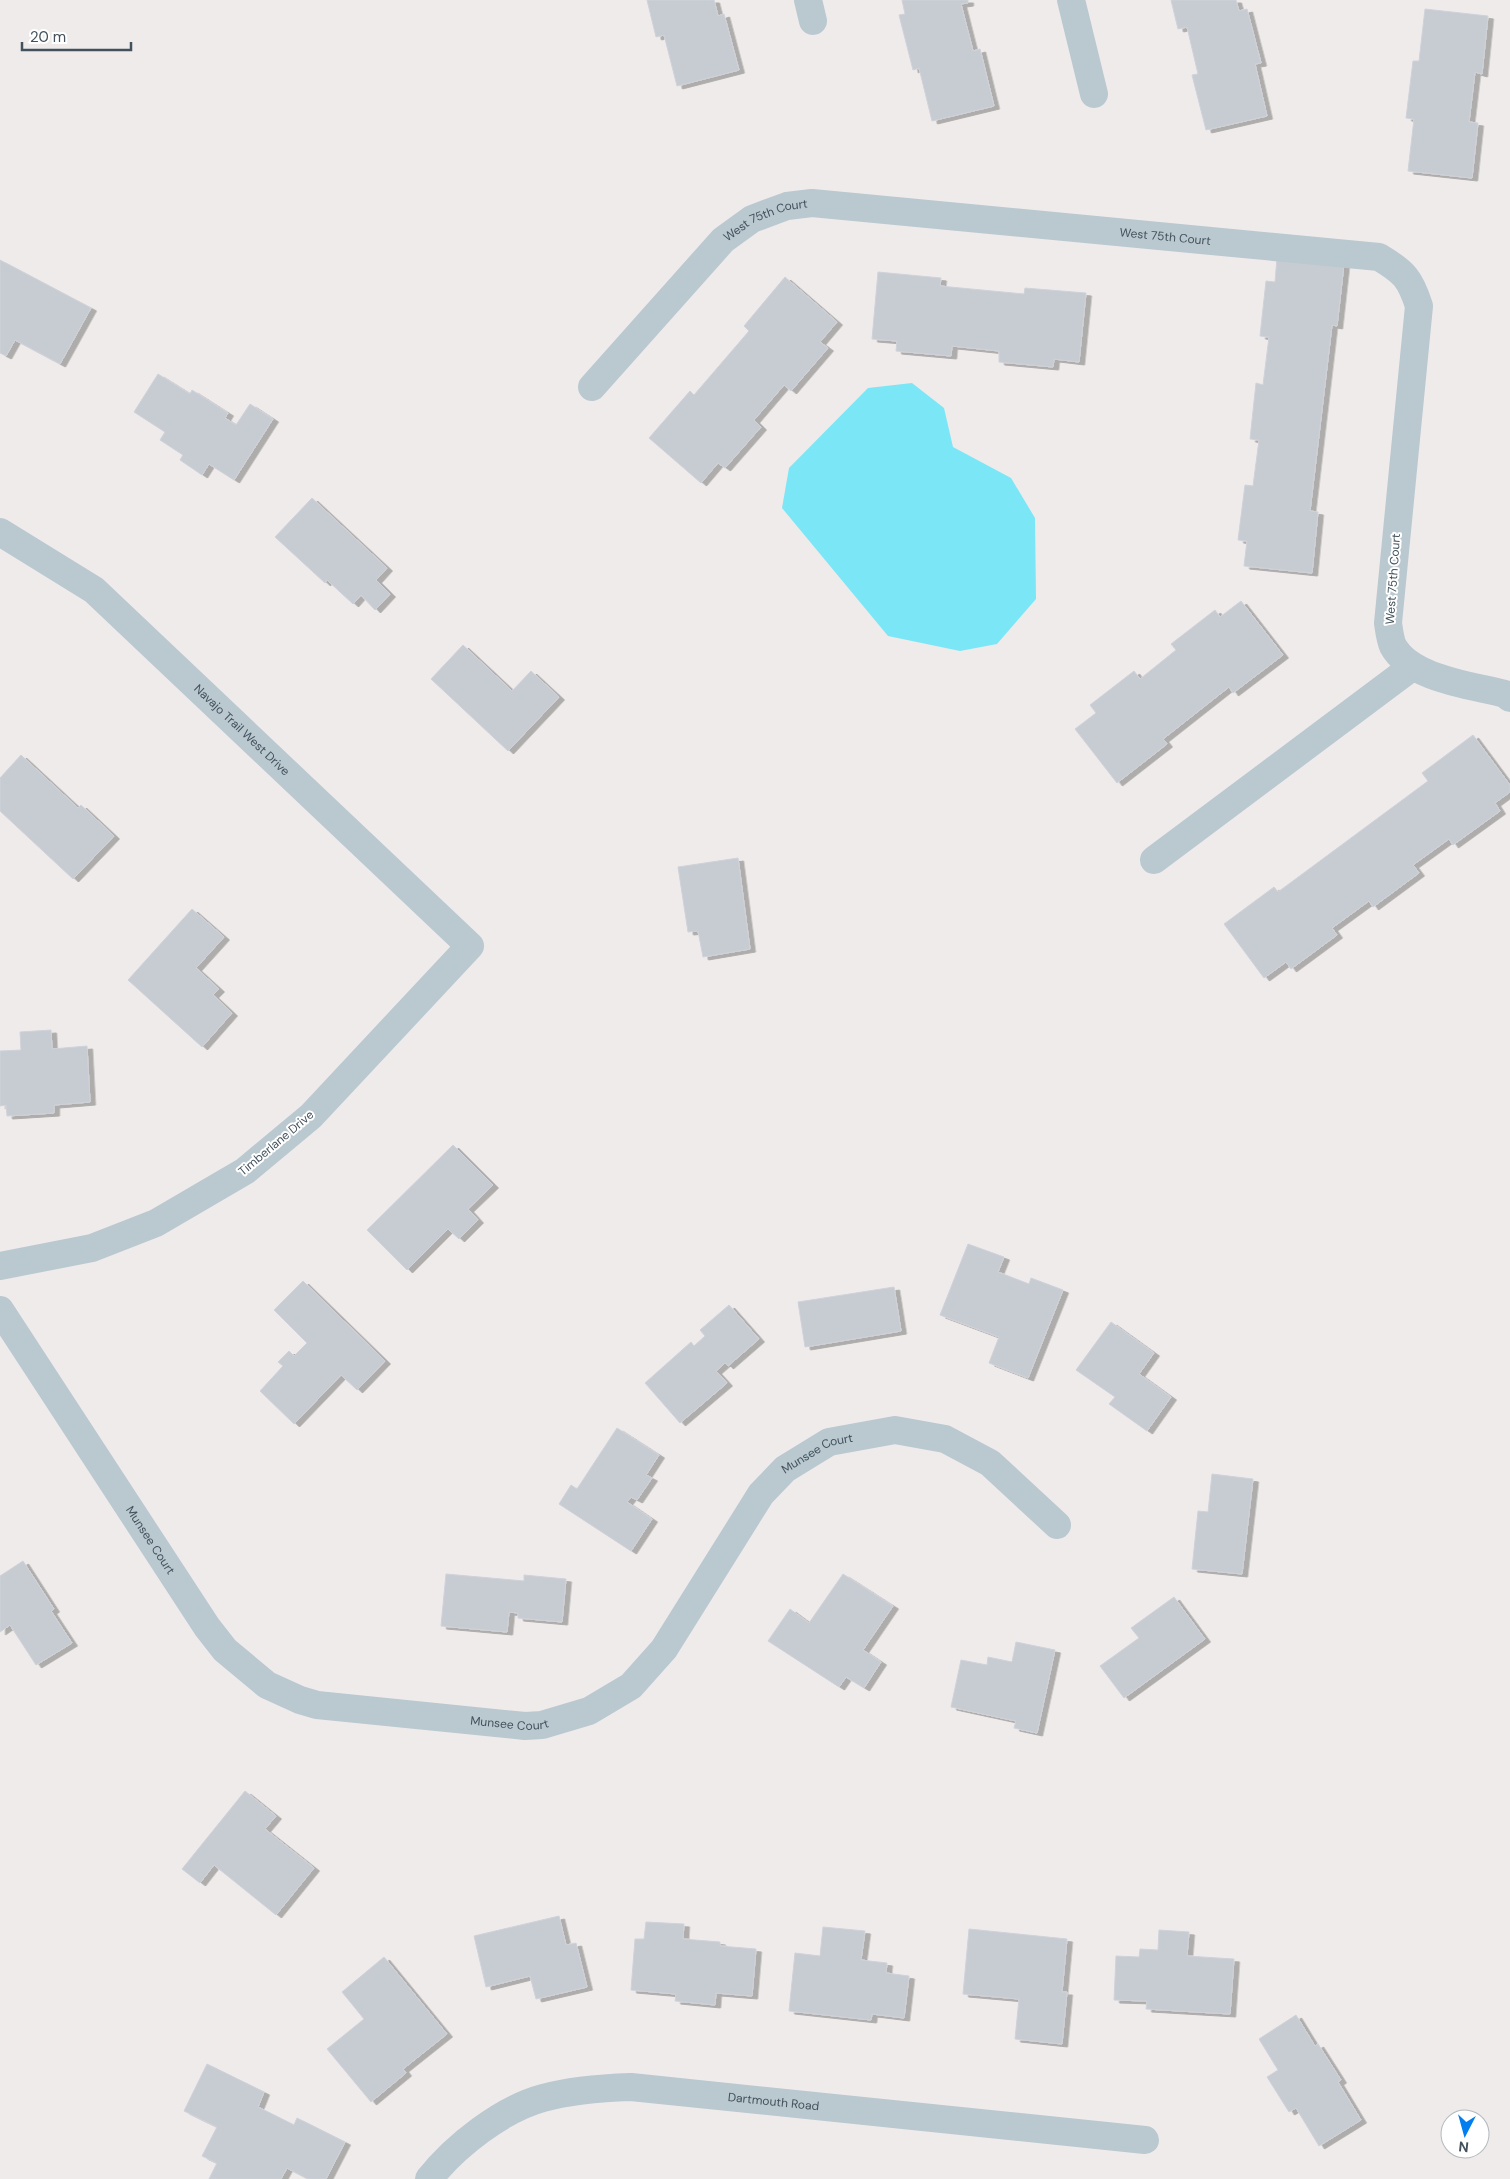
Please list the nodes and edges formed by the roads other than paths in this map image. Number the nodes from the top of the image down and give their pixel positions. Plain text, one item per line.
1 (1071, 0) edge
2 (1094, 94) dead end
3 (592, 387) dead end
4 (0, 532) edge
5 (1412, 667) junction
6 (1510, 698) edge
7 (1154, 860) dead end
8 (470, 946) joint
9 (0, 1266) edge
10 (0, 1310) edge
11 (1057, 1525) dead end
12 (1145, 2140) dead end
13 (429, 2179) edge

1 - 2 street
3 - 5 street, West 75th Court
4 - 8 street, Navajo Trail West Drive
5 - 6 street, West 75th Court
5 - 7 street
8 - 9 street, Timberlane Drive
10 - 11 street, Munsee Court
12 - 13 street, Dartmouth Road

